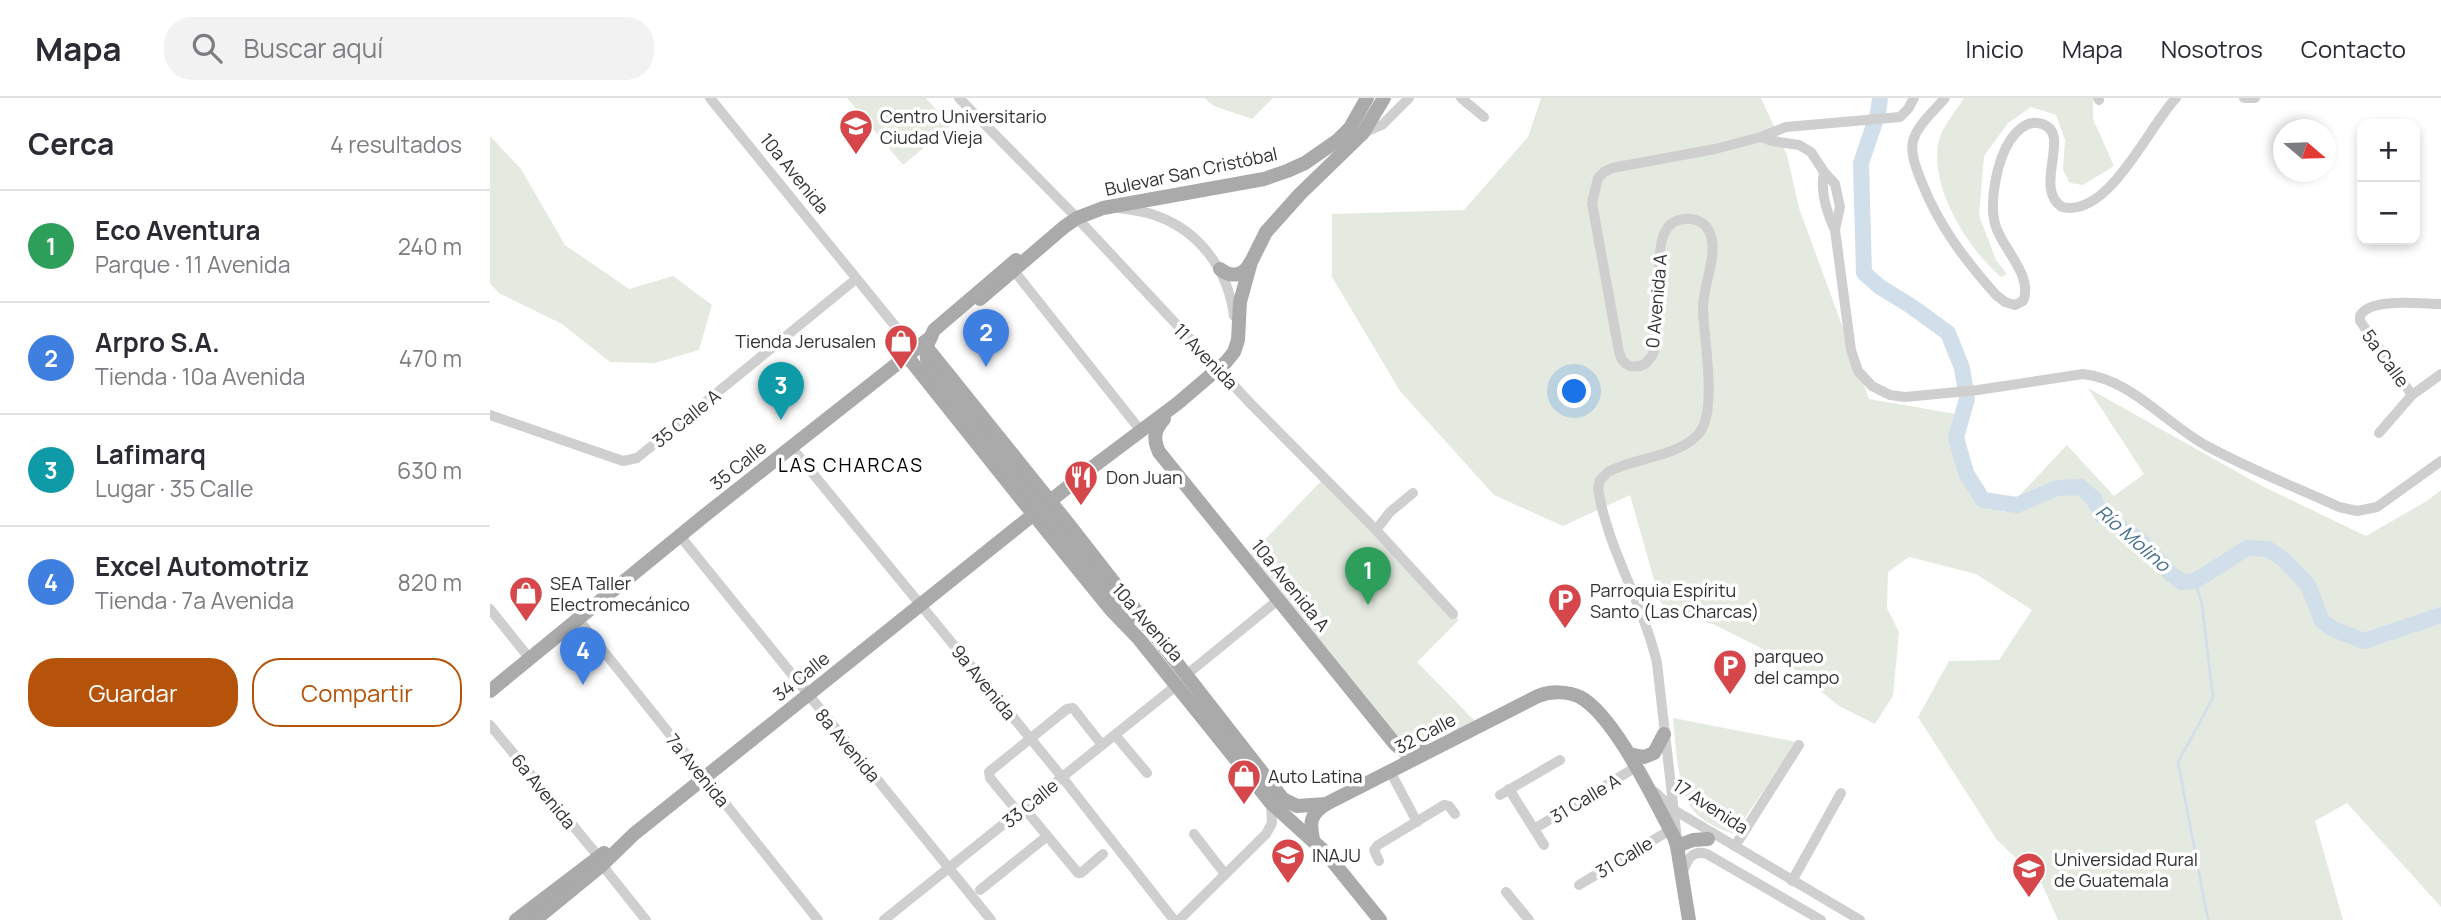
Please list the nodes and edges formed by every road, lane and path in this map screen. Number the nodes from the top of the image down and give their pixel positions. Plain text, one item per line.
1 (710, 98) edge
2 (959, 98) edge
3 (1367, 98) edge
4 (1384, 98) edge
5 (1409, 98) edge
6 (1461, 98) edge
7 (1914, 98) edge
8 (1945, 98) edge
9 (2176, 98) edge
10 (2244, 98) edge
11 (2255, 98) edge
12 (1485, 117) dead end
13 (1363, 134) junction
14 (1760, 137) junction
15 (1113, 207) junction
16 (1077, 218) junction
17 (1251, 262) junction
18 (1015, 266) junction
19 (1220, 269) junction
20 (856, 279) junction
21 (2441, 304) edge
22 (904, 337) junction
23 (1238, 340) junction
24 (923, 343) junction
25 (907, 356) junction
26 (1219, 369) junction
27 (2441, 374) edge
28 (1202, 383) junction
29 (2412, 395) junction
30 (1178, 403) junction
31 (490, 415) edge
32 (1137, 426) junction
33 (2379, 433) dead end
34 (791, 447) junction
35 (2441, 461) edge
36 (1094, 466) junction
37 (1413, 493) dead end
38 (1050, 501) junction
39 (1034, 514) junction
40 (1066, 521) junction
41 (1376, 530) junction
42 (1050, 535) junction
43 (680, 536) junction
44 (1278, 600) junction
45 (921, 605) junction
46 (490, 609) edge
47 (1453, 614) dead end
48 (578, 620) junction
49 (1139, 639) junction
50 (530, 659) junction
51 (1181, 681) junction
52 (490, 691) edge
53 (1569, 694) joint
54 (807, 695) junction
55 (490, 725) edge
56 (1664, 734) junction
57 (1115, 735) junction
58 (1030, 740) junction
59 (1102, 745) junction
60 (1445, 745) junction
61 (1799, 745) dead end
62 (1560, 760) dead end
63 (1635, 765) junction
64 (1147, 773) dead end
65 (1391, 773) junction
66 (1062, 777) junction
67 (704, 778) junction
68 (1841, 793) dead end
69 (1271, 803) junction
70 (1326, 804) junction
71 (1021, 810) junction
72 (1674, 810) junction
73 (1455, 814) dead end
74 (1417, 822) junction
75 (1534, 829) junction
76 (1670, 830) junction
77 (1194, 834) dead end
78 (1046, 837) junction
79 (1312, 839) junction
80 (1716, 839) junction
81 (1544, 845) dead end
82 (1677, 845) junction
83 (1735, 846) junction
84 (1103, 854) dead end
85 (1711, 856) junction
86 (600, 861) junction
87 (1379, 861) dead end
88 (949, 868) junction
89 (1225, 874) junction
90 (1682, 874) junction
91 (1792, 881) junction
92 (1579, 885) dead end
93 (980, 890) dead end
94 (1506, 892) dead end
95 (516, 920) edge
96 (535, 920) edge
97 (646, 920) edge
98 (818, 920) edge
99 (884, 920) edge
100 (990, 920) edge
101 (1176, 920) edge
102 (1380, 920) edge
103 (1529, 920) edge
104 (1689, 920) edge
105 (1821, 920) edge
106 (1860, 920) edge

1 - 20 street, 10a Avenida
2 - 16 street, 11 Avenida
3 - 15 main road, Bulevar San Cristóbal
4 - 13 main road
5 - 13 street
6 - 12 street
7 - 14 street, 0 Avenida A
8 - 9 street
10 - 11 street
13 - 17 main road
14 - 35 street
14 - 56 street, 0 Avenida A
15 - 16 main road, Bulevar San Cristóbal
15 - 19 street
16 - 18 main road
16 - 26 street, 11 Avenida
17 - 19 main road
17 - 23 main road
18 - 24 main road, 35 Calle
18 - 32 street
18 - 49 main road, bridge
19 - 23 street
20 - 22 street, 10a Avenida
20 - 31 street, 35 Calle A
21 - 29 street, 5a Calle
22 - 24 street
22 - 25 street, 10a Avenida
23 - 26 main road
24 - 25 main road, 35 Calle
24 - 38 main road, 10a Avenida
25 - 34 main road, 35 Calle
25 - 39 main road, 10a Avenida
26 - 28 main road, 34 Calle
26 - 41 street, 11 Avenida
27 - 29 street
28 - 30 main road, 34 Calle
28 - 32 main road, 34 Calle
29 - 33 street
30 - 36 main road, 34 Calle
30 - 44 main road, 10a Avenida A
32 - 36 main road, 34 Calle
34 - 43 main road, 35 Calle
34 - 45 street, 9a Avenida
36 - 38 main road, 34 Calle
37 - 41 street
38 - 39 main road, 34 Calle
38 - 40 main road, 10a Avenida
39 - 42 main road, 10a Avenida
39 - 45 main road, 34 Calle
40 - 42 main road
40 - 51 main road, 10a Avenida
41 - 47 street, 11 Avenida
42 - 49 main road, 10a Avenida
43 - 48 main road, 35 Calle
43 - 54 street, 8a Avenida
44 - 51 street, 33 Calle
44 - 60 main road, 10a Avenida A
45 - 54 main road, 34 Calle
45 - 58 street, 9a Avenida
46 - 50 street
48 - 50 main road, 35 Calle
48 - 67 street, 7a Avenida
49 - 51 main road, 10a Avenida
50 - 52 main road, 35 Calle
51 - 57 street, 33 Calle
51 - 69 main road, 10a Avenida
51 - 70 main road, 32 Calle
53 - 60 main road, 32 Calle
53 - 63 main road, 17 Avenida
54 - 67 main road, 34 Calle
54 - 88 street, 8a Avenida
55 - 86 street, 6a Avenida
56 - 63 main road
56 - 72 street, 0 Avenida A
57 - 59 street, 33 Calle
57 - 64 street
58 - 59 street
58 - 66 street, 9a Avenida
58 - 71 street
59 - 66 street, 33 Calle
60 - 65 main road, 32 Calle
61 - 83 street
62 - 75 street
63 - 72 street, 17 Avenida
63 - 75 street, 31 Calle A
63 - 76 main road
65 - 70 main road, 32 Calle
65 - 74 street
66 - 71 street, 33 Calle
66 - 101 street, 9a Avenida
67 - 86 main road, 34 Calle
67 - 98 street, 7a Avenida
68 - 91 street
69 - 79 main road, 10a Avenida
69 - 89 street
70 - 79 main road
71 - 78 street
71 - 88 street, 33 Calle
72 - 80 street, 17 Avenida
72 - 82 street, 0 Avenida A
73 - 74 street
74 - 87 street
75 - 81 street
76 - 82 main road
76 - 92 street, 31 Calle
77 - 89 street
78 - 84 street
78 - 93 street
79 - 102 main road, 10a Avenida
80 - 82 main road
80 - 83 street, 17 Avenida
80 - 85 street
82 - 90 main road
83 - 91 street, 17 Avenida
85 - 90 street
85 - 105 street
86 - 95 main road
86 - 96 main road, 34 Calle
86 - 97 street, 6a Avenida
88 - 99 street, 33 Calle
88 - 100 street, 8a Avenida
89 - 101 street
90 - 104 main road
91 - 106 street, 17 Avenida
94 - 103 street

